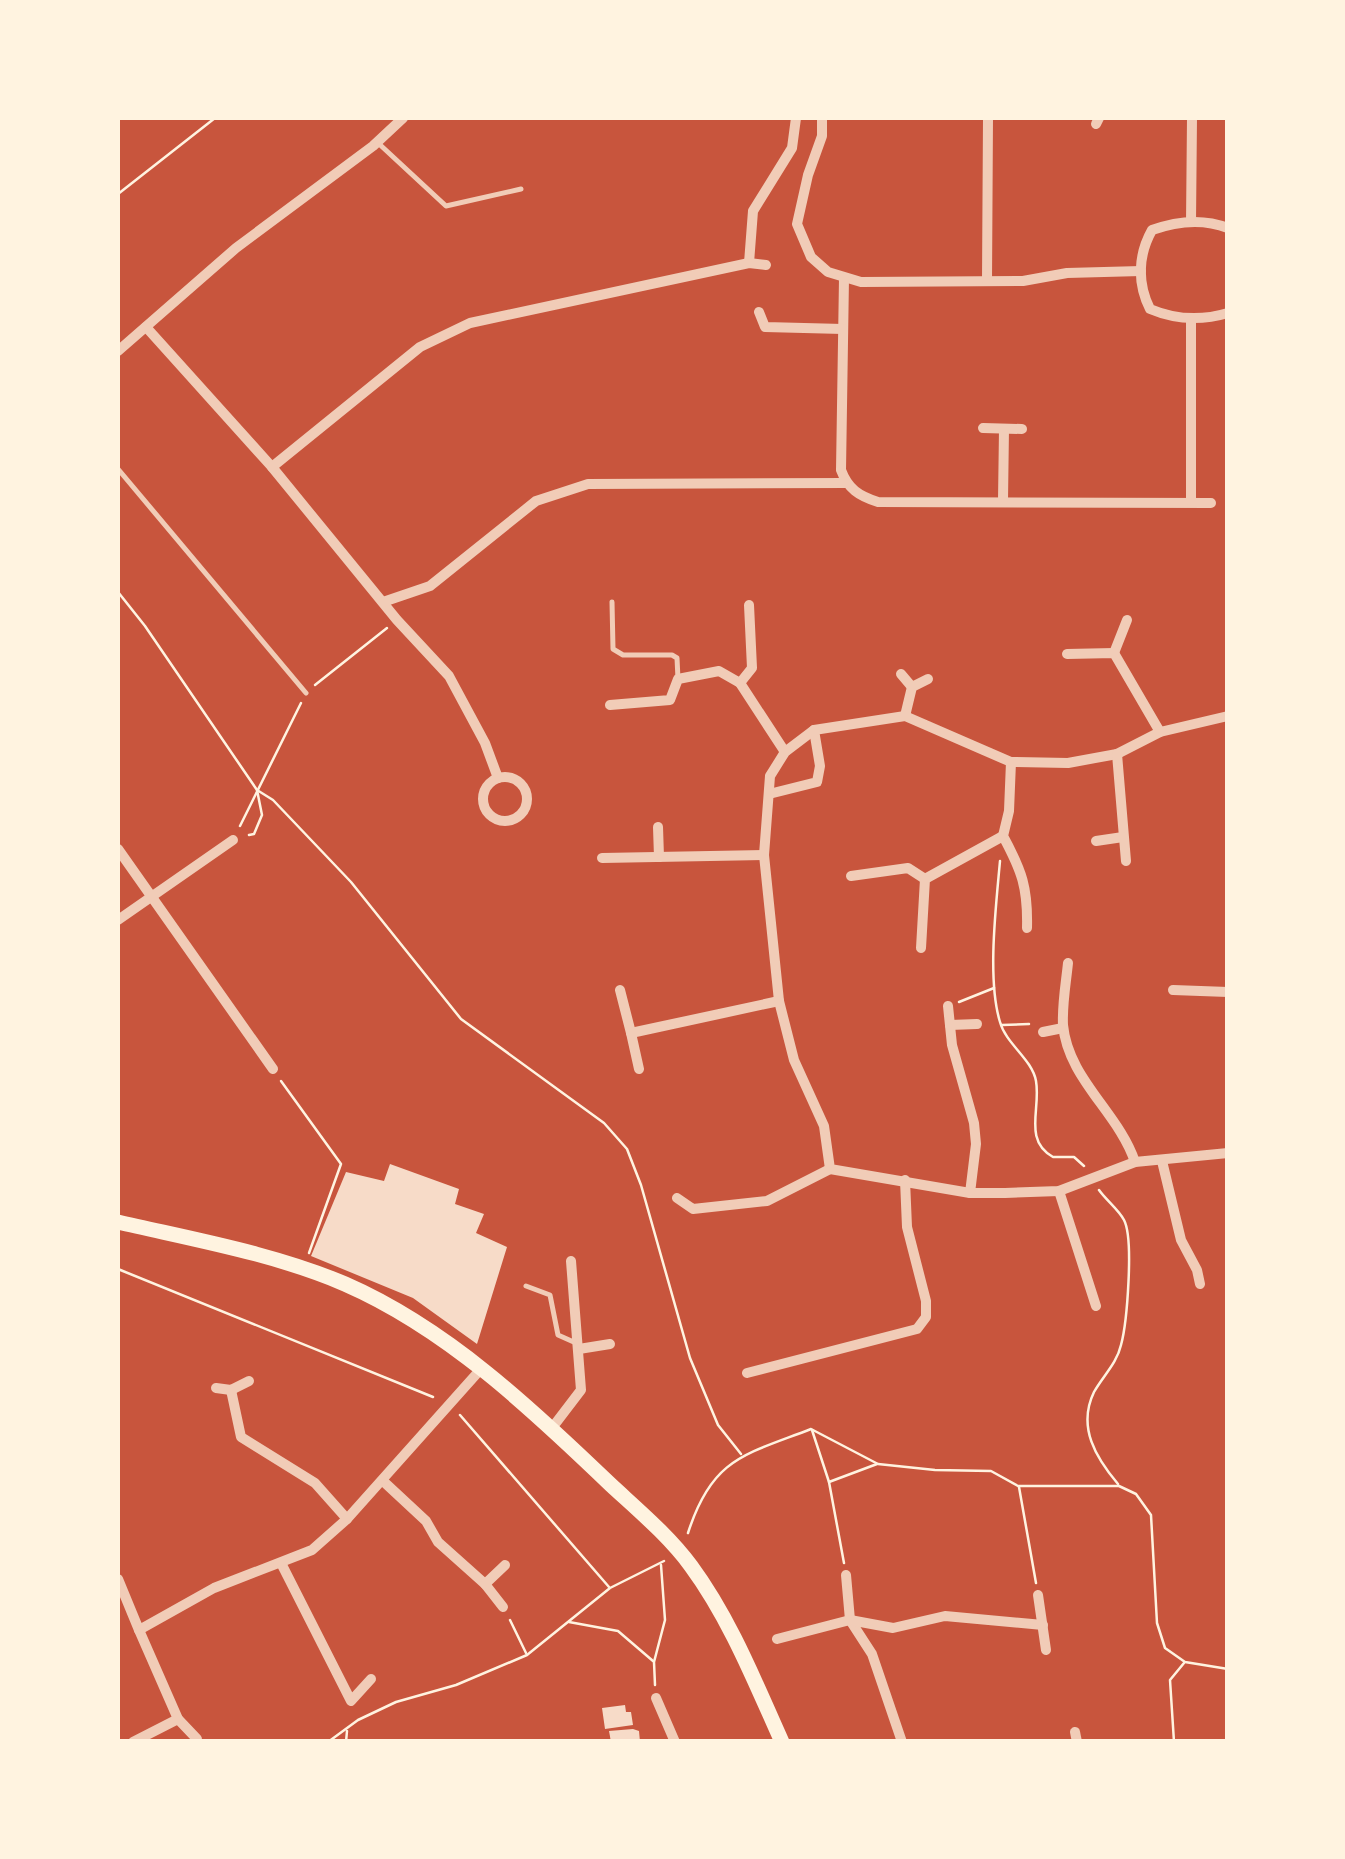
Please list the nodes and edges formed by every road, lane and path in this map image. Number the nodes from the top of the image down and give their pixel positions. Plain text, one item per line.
1 (215, 118) edge
2 (403, 118) edge
3 (796, 118) edge
4 (822, 118) edge
5 (988, 118) edge
6 (1192, 118) edge
7 (377, 142) junction
8 (520, 189) dead end
9 (118, 194) edge
10 (1191, 222) junction
11 (1228, 228) edge
12 (748, 263) junction
13 (766, 265) dead end
14 (1141, 271) junction
15 (844, 278) junction
16 (987, 281) junction
17 (759, 312) dead end
18 (1228, 313) edge
19 (1191, 318) junction
20 (146, 327) junction
21 (843, 329) junction
22 (118, 351) edge
23 (983, 428) dead end
24 (1004, 429) junction
25 (1022, 429) dead end
26 (272, 467) junction
27 (118, 468) edge
28 (846, 483) junction
29 (1004, 500) junction
30 (1190, 502) junction
31 (1211, 503) dead end
32 (118, 592) edge
33 (383, 602) junction
34 (612, 602) dead end
35 (749, 604) dead end
36 (398, 620) junction
37 (1127, 620) dead end
38 (1114, 653) junction
39 (1067, 654) dead end
40 (901, 674) dead end
41 (678, 679) junction
42 (928, 679) dead end
43 (740, 683) junction
44 (912, 686) junction
45 (306, 693) junction
46 (610, 705) dead end
47 (905, 716) junction
48 (1228, 716) edge
49 (814, 730) junction
50 (1160, 732) junction
51 (785, 752) junction
52 (1117, 754) junction
53 (1012, 762) junction
54 (498, 778) junction
55 (257, 790) junction
56 (769, 794) junction
57 (658, 827) dead end
58 (1002, 836) junction
59 (1123, 838) junction
60 (233, 840) junction
61 (1096, 841) dead end
62 (118, 849) edge
63 (764, 855) junction
64 (659, 857) junction
65 (602, 858) dead end
66 (1126, 861) dead end
67 (851, 876) dead end
68 (925, 878) junction
69 (152, 895) junction
70 (118, 920) edge
71 (1026, 928) dead end
72 (921, 948) dead end
73 (1068, 963) dead end
74 (994, 988) junction
75 (620, 990) dead end
76 (1173, 990) dead end
77 (1228, 992) edge
78 (779, 1001) junction
79 (948, 1006) joint
80 (950, 1024) junction
81 (977, 1024) dead end
82 (1000, 1025) junction
83 (1064, 1028) junction
84 (1043, 1032) joint
85 (631, 1033) junction
86 (273, 1069) joint
87 (639, 1069) dead end
88 (1228, 1152) edge
89 (1162, 1161) junction
90 (1134, 1162) junction
91 (830, 1169) junction
92 (905, 1180) junction
93 (1092, 1180) junction
94 (1060, 1190) junction
95 (970, 1193) junction
96 (677, 1198) dead end
97 (118, 1222) edge
98 (571, 1261) dead end
99 (118, 1270) edge
100 (306, 1270) junction
101 (1200, 1284) dead end
102 (526, 1286) dead end
103 (1096, 1306) dead end
104 (610, 1344) dead end
105 (579, 1347) junction
106 (480, 1370) junction
107 (746, 1374) dead end
108 (250, 1381) dead end
109 (216, 1388) dead end
110 (231, 1390) junction
111 (450, 1404) junction
112 (552, 1428) junction
113 (812, 1429) junction
114 (742, 1455) junction
115 (878, 1464) junction
116 (383, 1481) junction
117 (829, 1482) junction
118 (1018, 1486) junction
119 (1119, 1486) junction
120 (348, 1519) junction
121 (676, 1550) junction
122 (281, 1562) junction
123 (662, 1563) junction
124 (505, 1565) dead end
125 (846, 1575) joint
126 (118, 1579) edge
127 (486, 1584) junction
128 (610, 1588) junction
129 (1038, 1595) joint
130 (503, 1607) joint
131 (850, 1620) junction
132 (568, 1622) junction
133 (1043, 1625) junction
134 (139, 1630) junction
135 (778, 1640) dead end
136 (1046, 1650) dead end
137 (527, 1655) junction
138 (654, 1662) junction
139 (1185, 1662) junction
140 (1228, 1668) edge
141 (371, 1679) dead end
142 (656, 1698) joint
143 (178, 1719) junction
144 (348, 1730) junction
145 (197, 1740) edge
146 (133, 1742) edge
147 (328, 1742) edge
148 (346, 1742) edge
149 (675, 1742) edge
150 (782, 1742) edge
151 (902, 1742) edge
152 (1174, 1742) edge

1 - 9 path
2 - 7 street
3 - 12 street
4 - 15 street
5 - 16 street
6 - 10 street
7 - 8 lane
7 - 20 street
10 - 11 street
10 - 14 street
12 - 13 street
12 - 26 street
14 - 16 street
14 - 19 street
15 - 16 street
15 - 21 street
17 - 21 street
18 - 19 street
19 - 30 street
20 - 22 street
20 - 26 street
21 - 28 street
23 - 24 street
24 - 25 street
24 - 29 street
26 - 33 street
27 - 45 lane
28 - 29 street
28 - 33 street
29 - 30 street
30 - 31 street
32 - 55 path
33 - 36 street
34 - 41 lane
35 - 43 street
36 - 45 path
36 - 54 street
37 - 38 street
38 - 39 street
38 - 50 street
40 - 44 street
41 - 43 street
41 - 46 street
42 - 44 street
43 - 51 street
44 - 47 street
45 - 55 path
47 - 49 street
47 - 53 street
48 - 50 street
49 - 51 street
49 - 56 street
50 - 52 street
51 - 56 street
52 - 53 street
52 - 59 street
53 - 58 street
54 - 54 street
55 - 60 path
55 - 60 path
55 - 114 path
56 - 63 street
57 - 64 street
58 - 68 street
58 - 71 street
58 - 74 path
59 - 61 street
59 - 66 street
60 - 69 street
62 - 69 street
63 - 64 street
63 - 78 street
64 - 65 street
67 - 68 street
68 - 72 street
69 - 70 street
69 - 86 street
73 - 83 street
74 - 79 path
74 - 82 path
75 - 85 street
76 - 77 street
78 - 85 street
78 - 91 street
79 - 80 street
80 - 81 street
80 - 95 street
82 - 84 path
82 - 93 path
83 - 84 street
83 - 90 street
85 - 87 street
86 - 100 path
88 - 89 street
89 - 90 street
89 - 101 street
90 - 93 street
91 - 92 street
91 - 96 street
92 - 95 street
92 - 107 street
93 - 94 street
93 - 119 path
94 - 95 street
94 - 103 street
97 - 100 main road
98 - 105 street
99 - 111 path
100 - 106 main road
102 - 105 lane
104 - 105 street
105 - 112 street
106 - 111 street
106 - 112 main road
108 - 110 street
109 - 110 street
110 - 120 street
111 - 116 street
111 - 128 path
112 - 121 main road
113 - 114 path
113 - 115 path
113 - 117 path
114 - 121 path
115 - 117 path
115 - 118 path
116 - 120 street
116 - 127 street
117 - 125 path
118 - 119 path
118 - 129 path
119 - 139 path
120 - 122 street
121 - 123 path
121 - 150 main road
122 - 134 street
122 - 141 street
123 - 128 path
123 - 138 path
124 - 127 street
125 - 131 street
126 - 134 street
127 - 130 street
128 - 132 path
129 - 133 street
130 - 137 path
131 - 133 street
131 - 135 street
131 - 151 street
132 - 137 path
132 - 138 path
133 - 136 street
134 - 143 street
137 - 144 path
138 - 142 path
139 - 140 path
139 - 152 path
142 - 149 street
143 - 145 street
143 - 146 street
144 - 147 path
144 - 148 path

